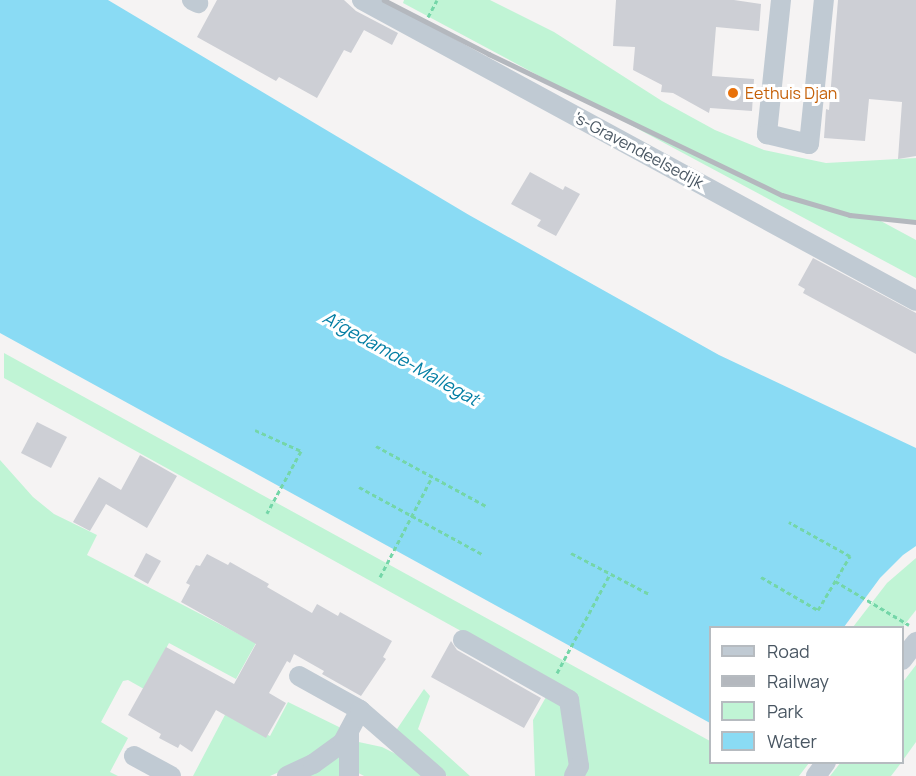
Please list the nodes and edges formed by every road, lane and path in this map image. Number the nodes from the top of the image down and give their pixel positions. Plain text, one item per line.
1 (362, 0) edge
2 (437, 0) edge
3 (781, 0) edge
4 (824, 0) edge
5 (429, 15) dead end
6 (916, 300) edge
7 (255, 430) dead end
8 (376, 446) dead end
9 (432, 477) junction
10 (359, 488) dead end
11 (486, 506) dead end
12 (267, 513) dead end
13 (411, 516) junction
14 (789, 522) dead end
15 (571, 553) dead end
16 (482, 554) dead end
17 (610, 574) junction
18 (380, 577) dead end
19 (761, 577) dead end
20 (835, 581) junction
21 (649, 594) dead end
22 (916, 629) edge
23 (463, 640) dead end
24 (916, 642) edge
25 (904, 659) edge
26 (299, 676) dead end
27 (555, 677) dead end
28 (360, 710) junction
29 (349, 731) junction
30 (134, 756) dead end
31 (171, 776) edge
32 (287, 776) edge
33 (349, 776) edge
34 (436, 776) edge
35 (574, 776) edge

1 - 6 street, 's-Gravendeelsedijk
2 - 5 path
3 - 4 street
7 - 12 path
8 - 9 path
9 - 11 path
9 - 13 path
10 - 13 path
13 - 16 path
13 - 18 path
14 - 20 path
15 - 17 path
17 - 21 path
17 - 27 path
19 - 20 path
20 - 22 path
23 - 35 street
24 - 25 street
26 - 28 street
28 - 29 street
28 - 34 street
29 - 32 street
29 - 33 street
30 - 31 street

